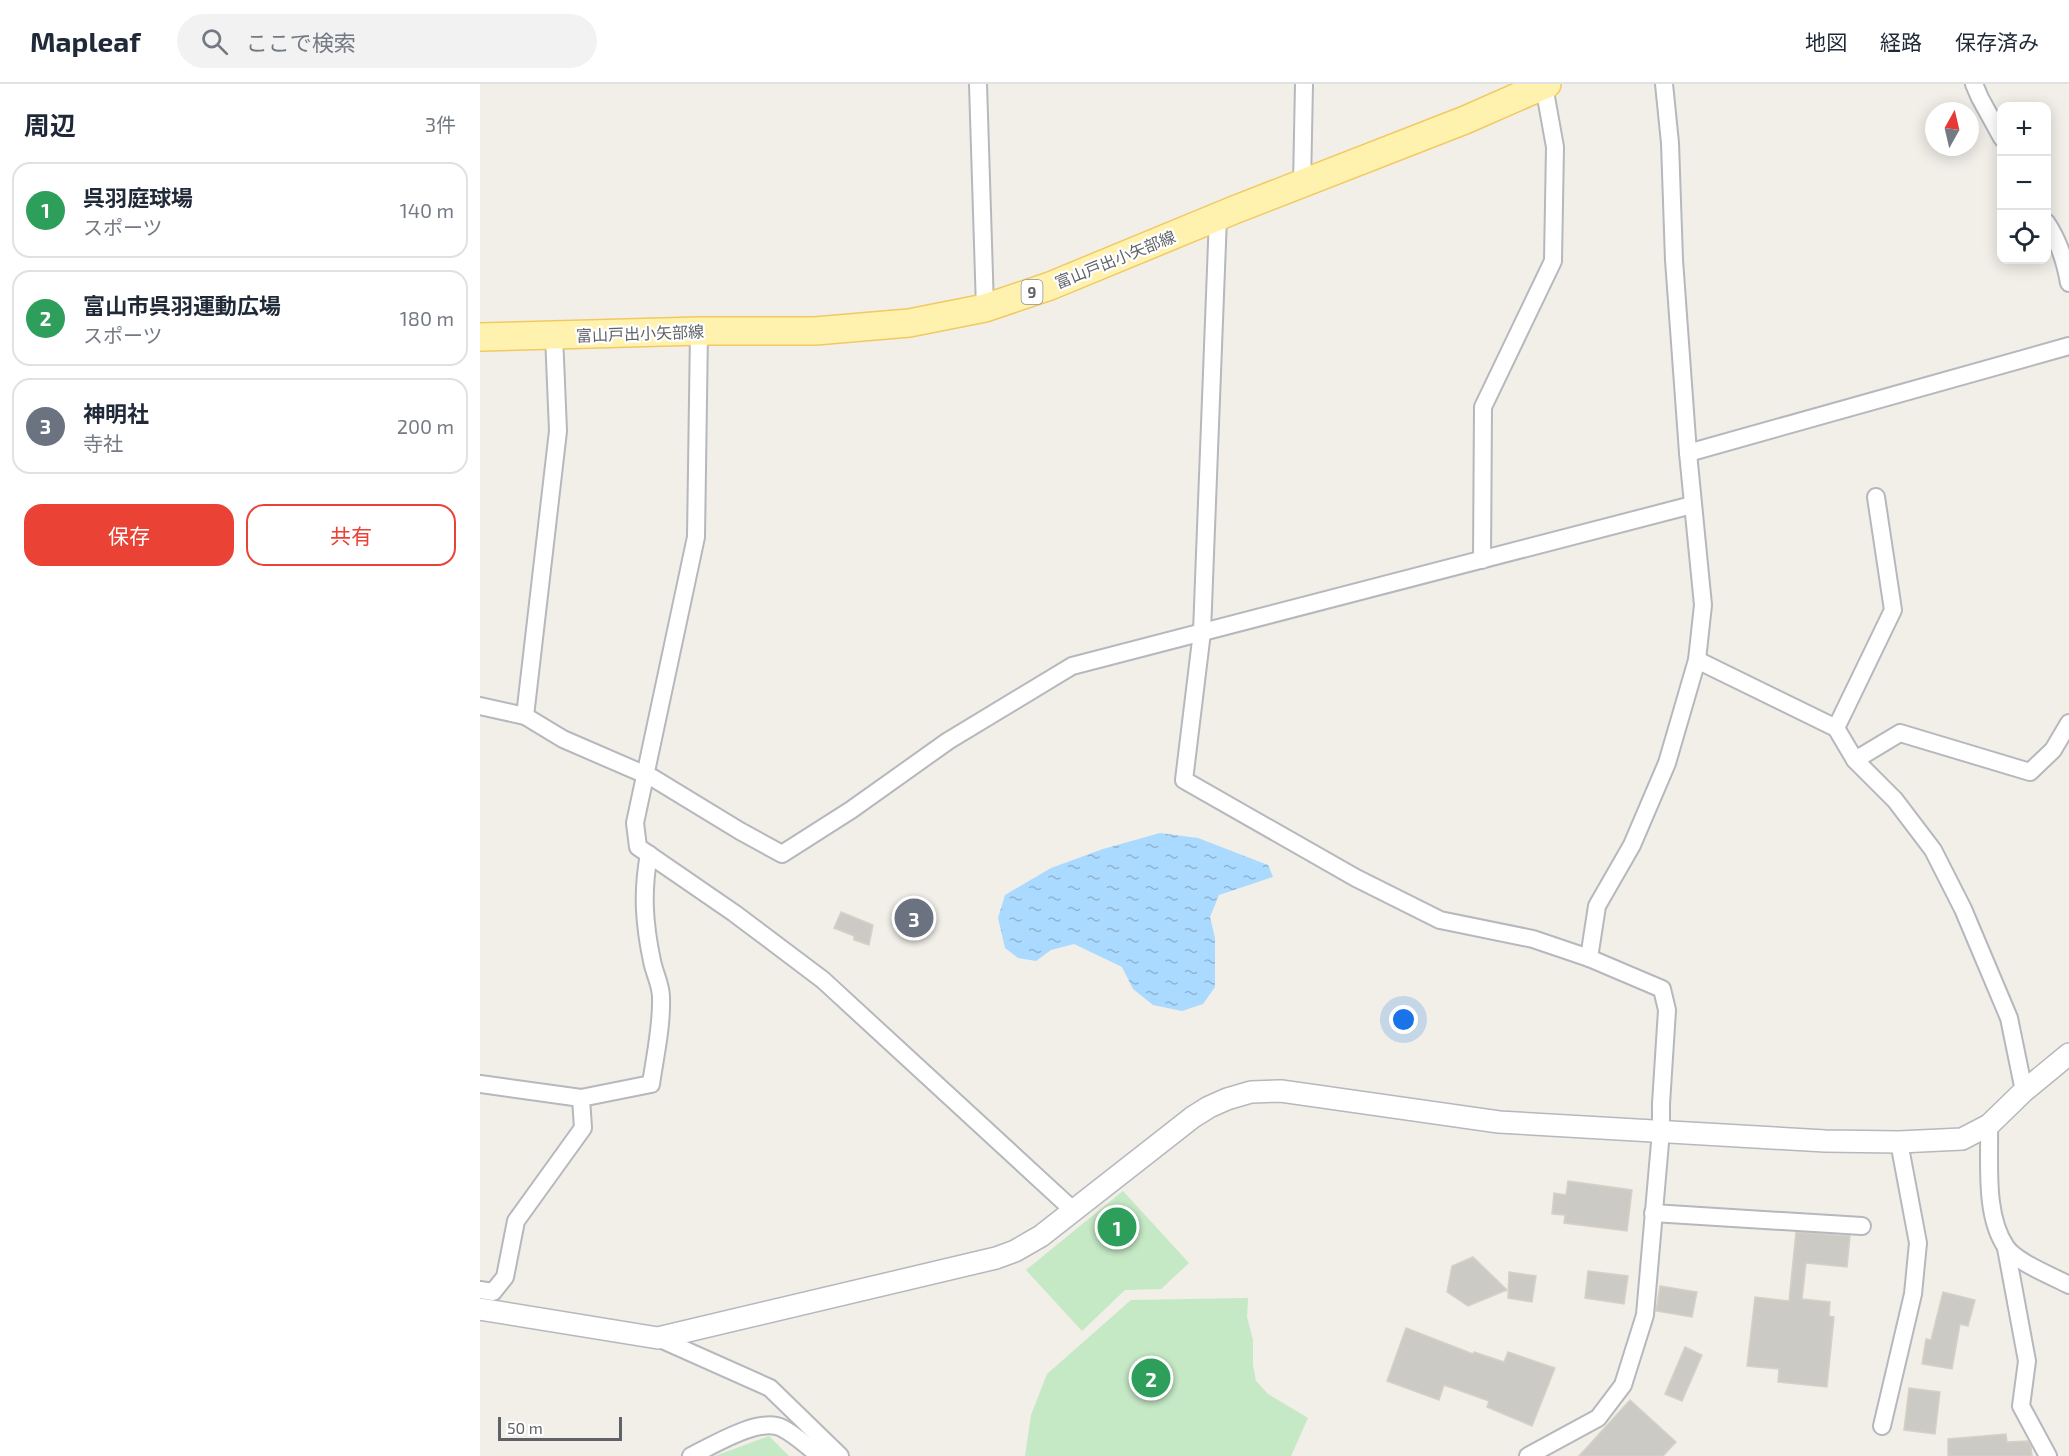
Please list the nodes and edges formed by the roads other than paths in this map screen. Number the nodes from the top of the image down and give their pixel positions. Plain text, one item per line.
1 (978, 84) edge
2 (1304, 84) edge
3 (1664, 84) edge
4 (1974, 84) edge
5 (1545, 85) edge
6 (1997, 130) edge
7 (1302, 185) junction
8 (1218, 217) junction
9 (2051, 229) edge
10 (2069, 283) edge
11 (985, 308) junction
12 (699, 331) junction
13 (554, 335) junction
14 (480, 337) edge
15 (2069, 346) edge
16 (1688, 453) junction
17 (1876, 497) dead end
18 (1692, 506) junction
19 (1482, 560) junction
20 (1202, 632) junction
21 (1697, 660) junction
22 (480, 706) edge
23 (525, 716) junction
24 (2069, 723) edge
25 (1836, 728) junction
26 (1855, 759) junction
27 (645, 775) junction
28 (649, 854) junction
29 (1589, 958) junction
30 (2069, 1054) edge
31 (480, 1084) edge
32 (2024, 1090) junction
33 (581, 1098) junction
34 (1989, 1125) junction
35 (1661, 1131) junction
36 (1899, 1142) junction
37 (1074, 1211) junction
38 (1653, 1213) junction
39 (1862, 1226) dead end
40 (2006, 1248) junction
41 (2069, 1285) edge
42 (480, 1290) edge
43 (480, 1309) edge
44 (658, 1338) junction
45 (1881, 1426) dead end
46 (691, 1456) edge
47 (820, 1456) edge
48 (840, 1456) edge
49 (1528, 1456) edge
50 (2048, 1456) edge

1 - 11 street
2 - 7 street
3 - 16 street
4 - 6 street
5 - 7 main road, 富山戸出小矢部線 / 9
5 - 19 street
7 - 8 main road, 富山戸出小矢部線 / 9
8 - 11 main road, 富山戸出小矢部線 / 9
8 - 20 street
9 - 10 street
11 - 12 main road, 富山戸出小矢部線 / 9
12 - 13 main road, 富山戸出小矢部線 / 9
12 - 27 street
13 - 14 main road, 富山戸出小矢部線 / 9
13 - 23 street
15 - 16 street
16 - 18 street
17 - 25 street
18 - 19 street
18 - 21 street
19 - 20 street
20 - 27 street
20 - 29 street
21 - 25 street
21 - 29 street
22 - 23 street
23 - 27 street
24 - 26 street
25 - 26 street
26 - 32 street
27 - 28 street
28 - 33 street
28 - 37 street
29 - 35 street
30 - 32 street
31 - 33 street
32 - 34 street
33 - 42 street
34 - 36 street
34 - 40 street
35 - 36 street
35 - 37 street
35 - 38 street
36 - 45 street
37 - 44 street
38 - 39 street
38 - 49 street
40 - 41 street
40 - 50 street
43 - 44 street
44 - 48 street
46 - 47 street

